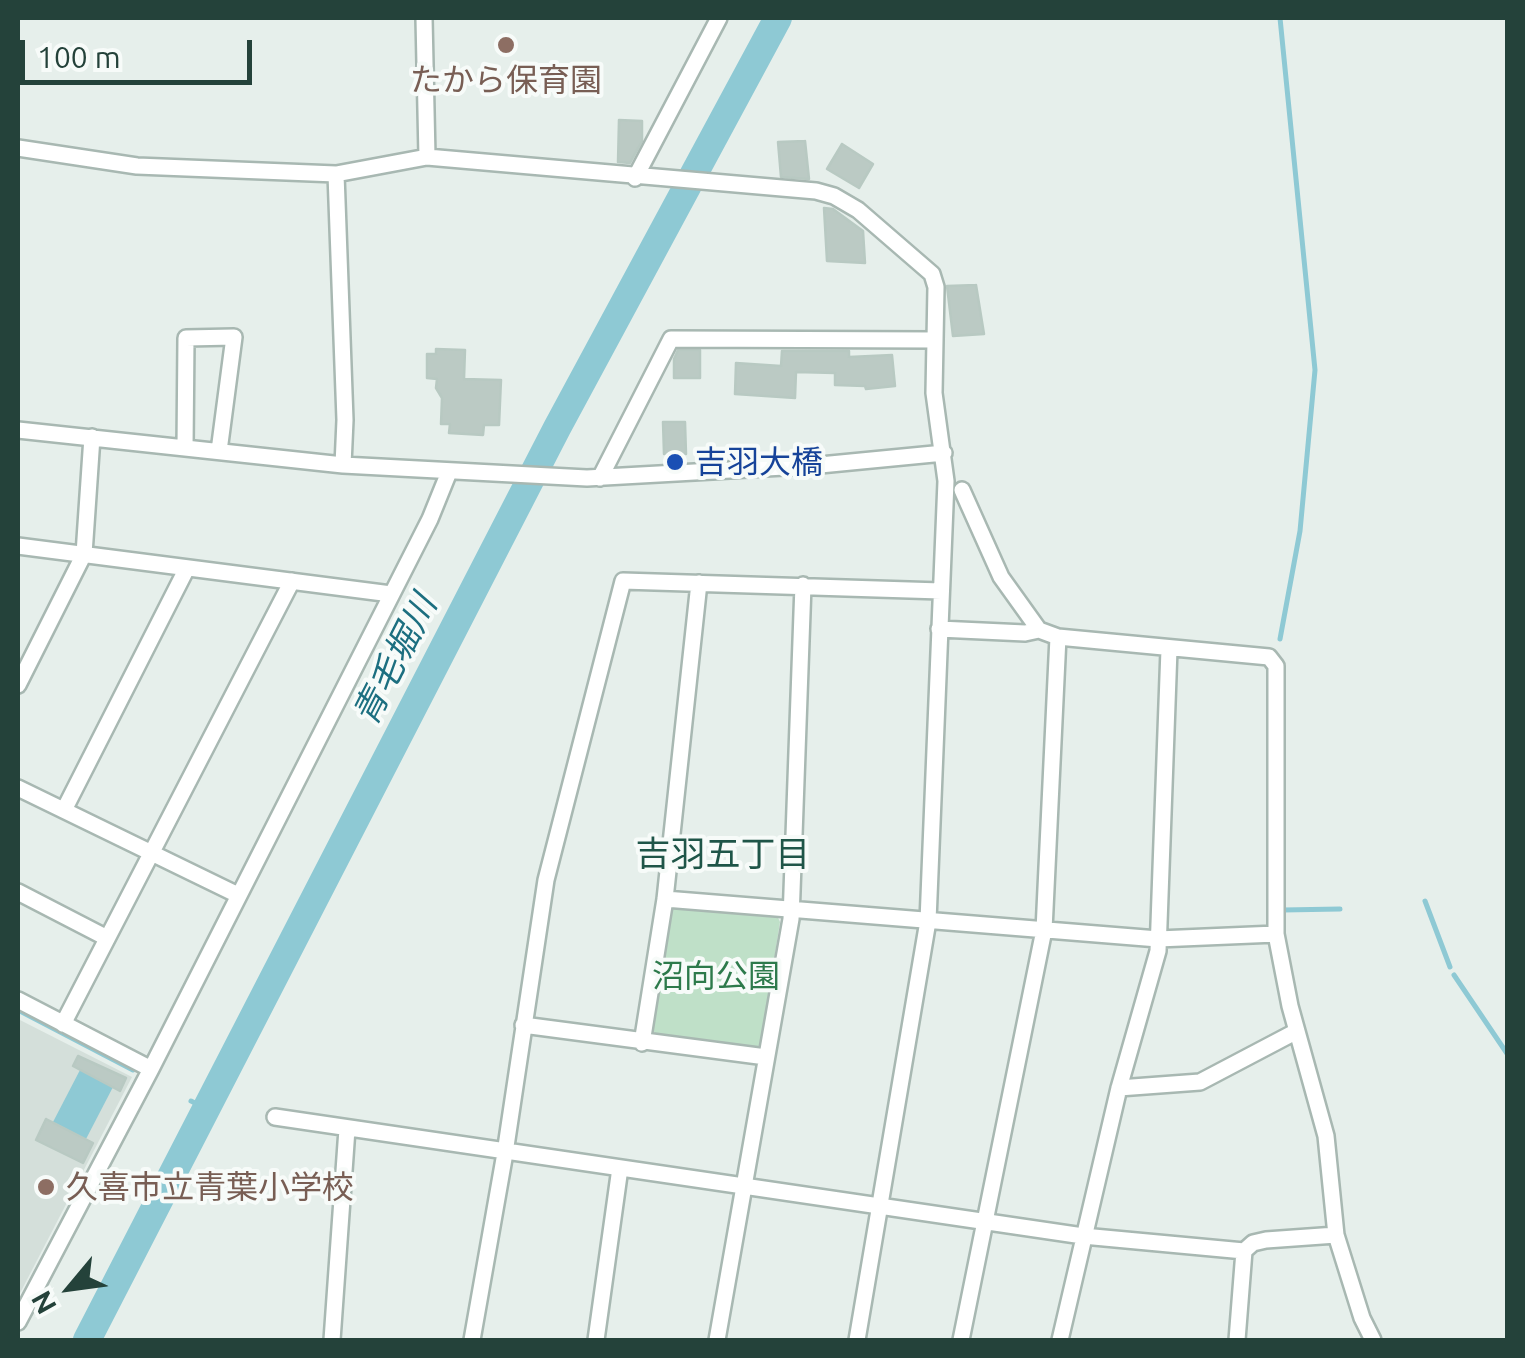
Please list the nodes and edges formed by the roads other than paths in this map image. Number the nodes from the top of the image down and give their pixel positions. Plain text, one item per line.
1 (424, 18) edge
2 (718, 18) edge
3 (18, 148) edge
4 (427, 157) junction
5 (336, 174) junction
6 (638, 178) junction
7 (935, 340) junction
8 (18, 430) edge
9 (92, 438) junction
10 (185, 448) junction
11 (219, 452) junction
12 (944, 453) junction
13 (343, 465) junction
14 (449, 472) junction
15 (593, 478) junction
16 (962, 490) dead end
17 (18, 546) edge
18 (84, 554) junction
19 (187, 568) junction
20 (292, 582) junction
21 (699, 582) junction
22 (803, 585) junction
23 (941, 591) junction
24 (391, 594) junction
25 (940, 629) junction
26 (1039, 630) junction
27 (1058, 637) junction
28 (1169, 649) junction
29 (18, 684) edge
30 (18, 788) edge
31 (64, 810) junction
32 (152, 853) junction
33 (18, 892) edge
34 (238, 895) junction
35 (665, 900) junction
36 (791, 908) junction
37 (928, 921) junction
38 (1044, 930) junction
39 (1276, 934) junction
40 (107, 938) junction
41 (1158, 939) junction
42 (18, 1000) edge
43 (63, 1024) junction
44 (523, 1025) junction
45 (1297, 1032) junction
46 (642, 1042) junction
47 (766, 1057) junction
48 (152, 1069) junction
49 (1119, 1088) junction
50 (275, 1117) dead end
51 (347, 1129) junction
52 (505, 1153) junction
53 (620, 1168) junction
54 (743, 1186) junction
55 (880, 1208) junction
56 (985, 1221) junction
57 (1336, 1235) junction
58 (1083, 1236) junction
59 (1244, 1251) junction
60 (18, 1322) edge
61 (332, 1340) edge
62 (472, 1340) edge
63 (596, 1340) edge
64 (717, 1340) edge
65 (857, 1340) edge
66 (960, 1340) edge
67 (1060, 1340) edge
68 (1237, 1340) edge
69 (1372, 1340) edge

1 - 4 street
2 - 6 street
3 - 5 street
4 - 5 street
4 - 6 street
5 - 13 street
6 - 7 street
7 - 12 street
7 - 15 street
8 - 9 street
9 - 10 street
9 - 18 street
10 - 11 street
10 - 11 street
11 - 13 street
12 - 15 street
12 - 23 street
13 - 14 street
14 - 15 street
14 - 24 street
16 - 26 street
17 - 18 street
18 - 19 street
18 - 29 street
19 - 20 street
19 - 31 street
20 - 24 street
20 - 32 street
21 - 22 street
21 - 35 street
21 - 44 street
22 - 23 street
22 - 36 street
23 - 25 street
24 - 34 street
25 - 26 street
25 - 37 street
26 - 27 street
27 - 28 street
27 - 38 street
28 - 39 street
28 - 41 street
30 - 31 street
31 - 32 street
32 - 34 street
32 - 40 street
33 - 40 street
34 - 48 street
35 - 36 street
35 - 46 street
36 - 37 street
36 - 47 street
37 - 38 street
37 - 55 street
38 - 41 street
38 - 56 street
39 - 41 street
39 - 45 street
40 - 43 street
41 - 49 street
42 - 43 street
43 - 48 street
44 - 46 street
44 - 52 street
45 - 49 street
45 - 57 street
46 - 47 street
47 - 54 street
48 - 60 street
49 - 58 street
50 - 51 street
51 - 52 street
51 - 61 street
52 - 53 street
52 - 62 street
53 - 54 street
53 - 63 street
54 - 55 street
54 - 64 street
55 - 56 street
55 - 65 street
56 - 58 street
56 - 66 street
57 - 59 street
57 - 69 street
58 - 59 street
58 - 67 street
59 - 68 street

